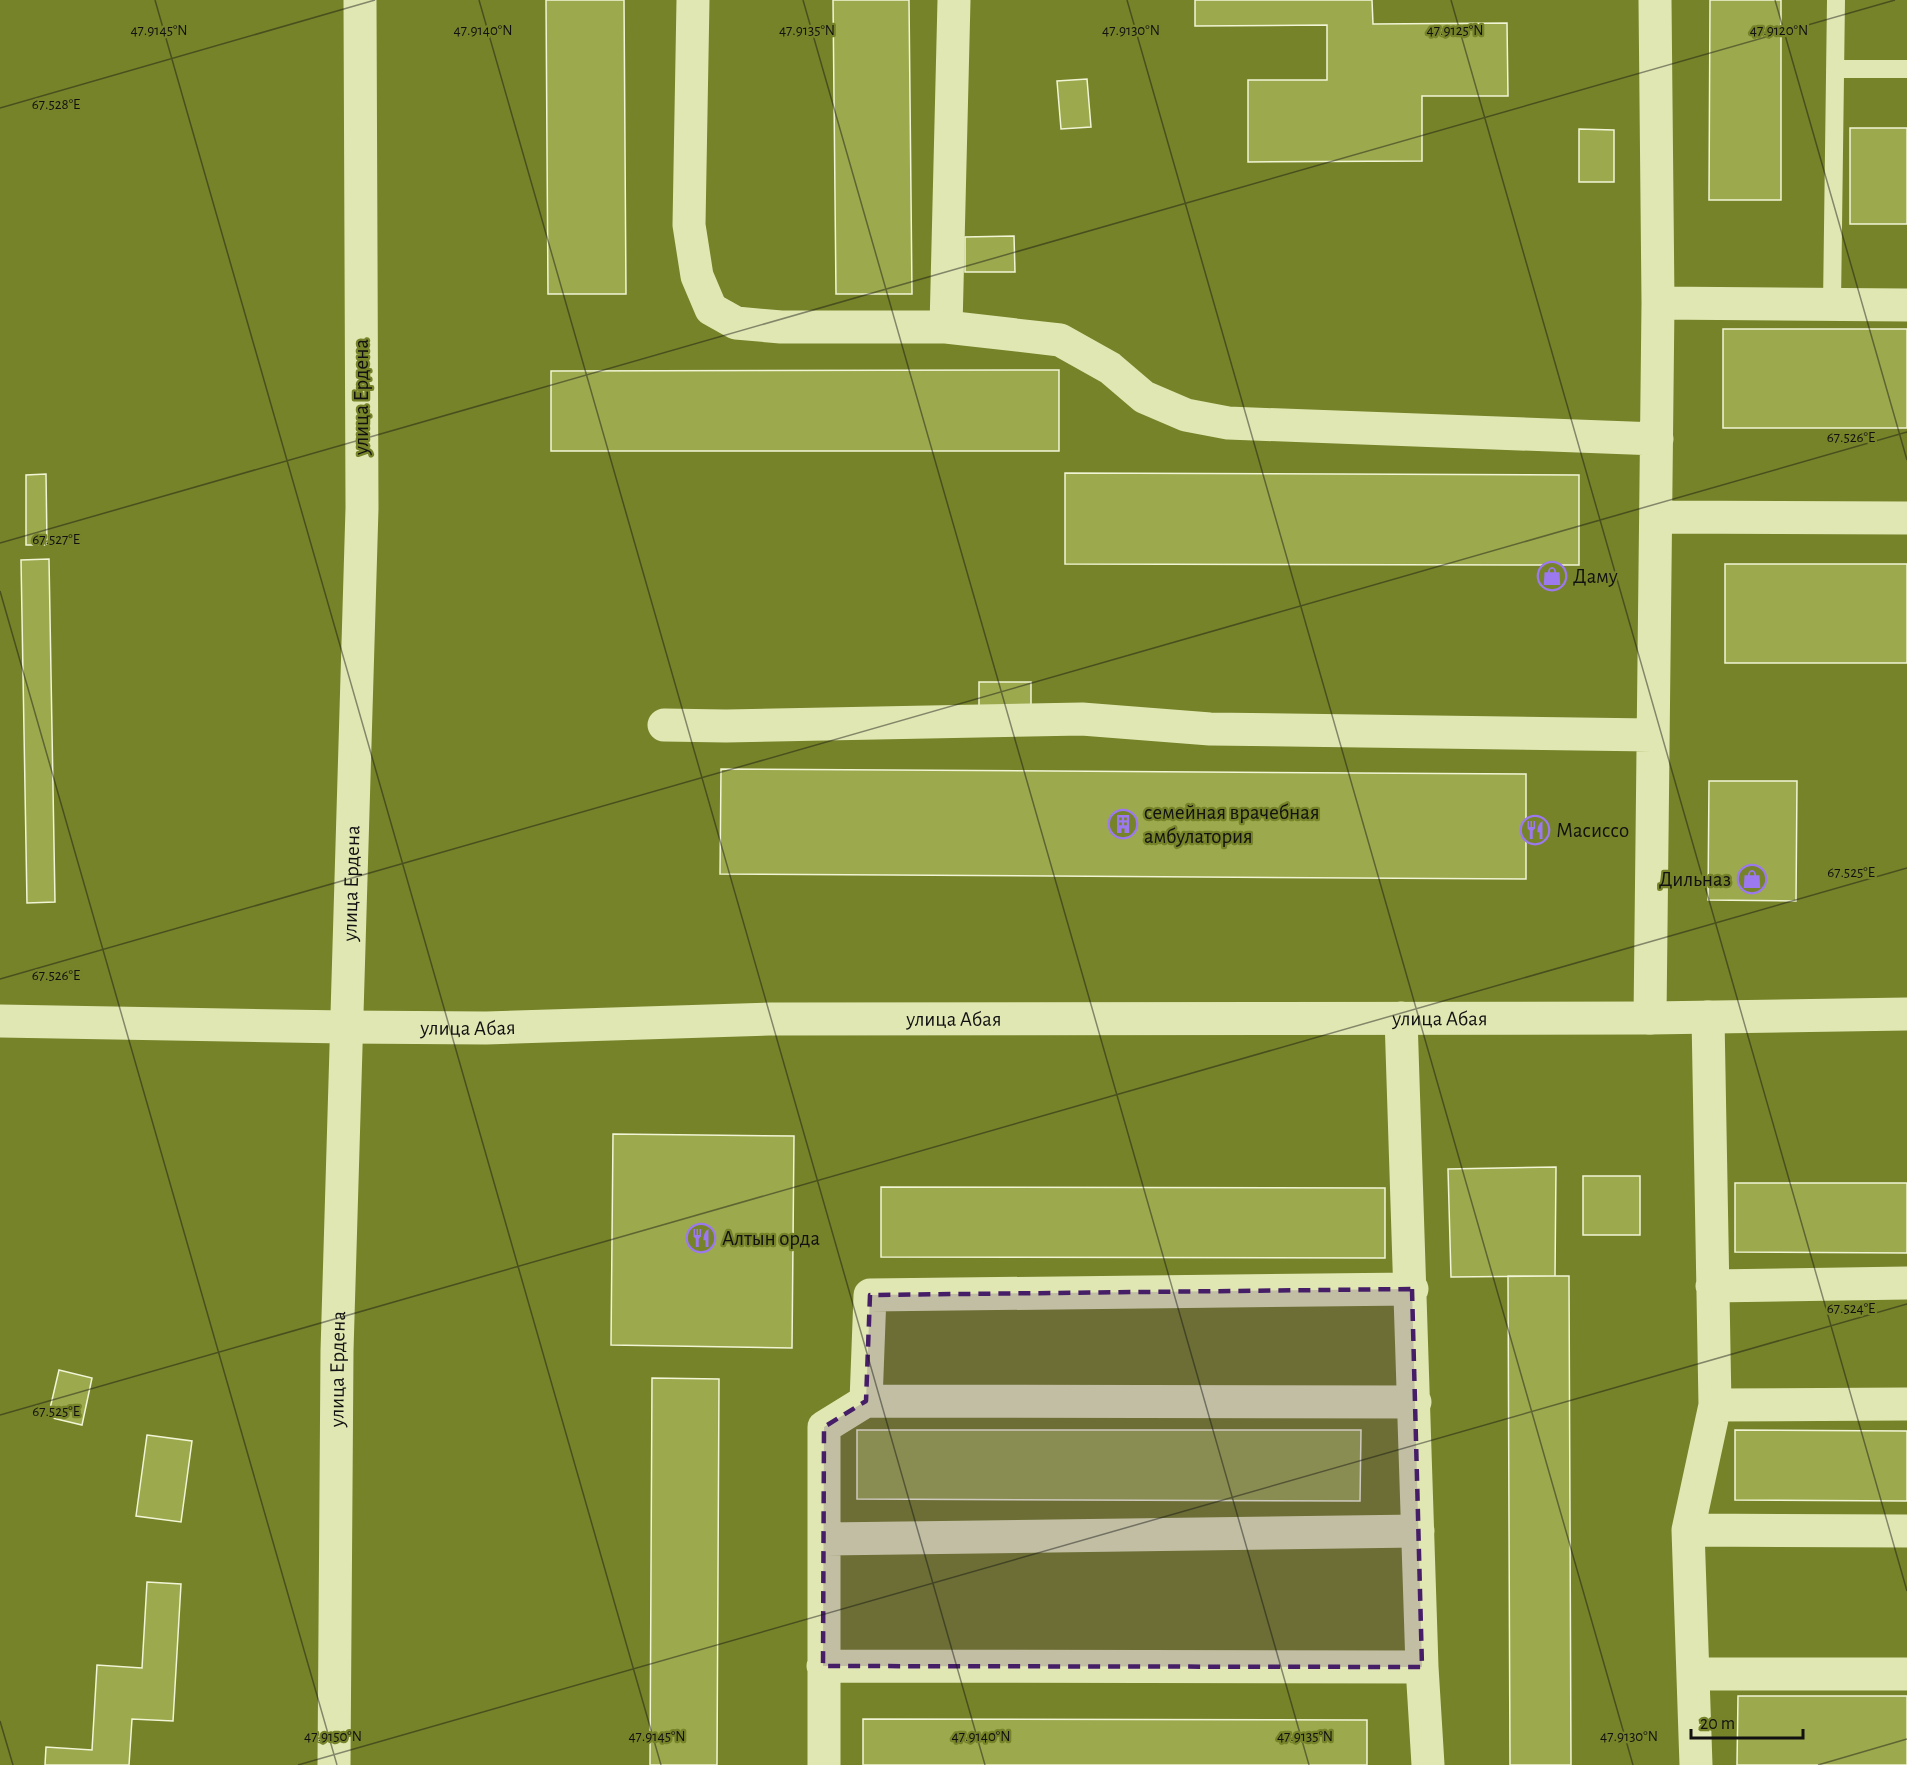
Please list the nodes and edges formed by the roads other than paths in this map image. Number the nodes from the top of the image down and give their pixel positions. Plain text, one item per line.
1 (360, 0) edge
2 (693, 0) edge
3 (954, 0) edge
4 (1655, 0) edge
5 (1836, 0) edge
6 (1835, 69) junction
7 (1907, 69) edge
8 (1659, 303) junction
9 (1832, 304) junction
10 (1907, 304) edge
11 (946, 327) junction
12 (1657, 439) junction
13 (1656, 517) junction
14 (1907, 518) edge
15 (664, 725) dead end
16 (1652, 735) junction
17 (1907, 1014) edge
18 (1708, 1017) junction
19 (1401, 1018) junction
20 (1650, 1018) junction
21 (0, 1021) edge
22 (345, 1028) junction
23 (1907, 1283) edge
24 (1712, 1286) junction
25 (1412, 1289) junction
26 (866, 1401) junction
27 (1415, 1402) junction
28 (1907, 1404) edge
29 (1715, 1405) junction
30 (1688, 1530) junction
31 (1418, 1531) junction
32 (1907, 1531) edge
33 (826, 1539) junction
34 (823, 1666) junction
35 (1422, 1667) junction
36 (1694, 1674) junction
37 (1907, 1674) edge
38 (334, 1765) edge
39 (824, 1765) edge
40 (1428, 1765) edge
41 (1696, 1765) edge

1 - 22 street, улица Ердена
2 - 11 street
3 - 11 street
4 - 8 street
5 - 6 lane
6 - 7 lane
6 - 9 lane
8 - 9 street
8 - 12 street
9 - 10 street
11 - 12 street
12 - 13 street
13 - 14 street
13 - 16 street
15 - 16 street
16 - 20 street
17 - 18 street, улица Абая
18 - 20 street, улица Абая
18 - 24 street
19 - 20 street, улица Абая
19 - 22 street, улица Абая
19 - 25 street
21 - 22 street, улица Абая
22 - 38 street, улица Ердена
23 - 24 street
24 - 29 street
25 - 26 street
25 - 27 street
26 - 27 street
26 - 33 street
27 - 31 street
28 - 29 street
29 - 30 street
30 - 32 street
30 - 36 street
31 - 33 street
31 - 35 street
33 - 34 street
34 - 35 street
34 - 39 street
35 - 40 street
36 - 37 street
36 - 41 street

